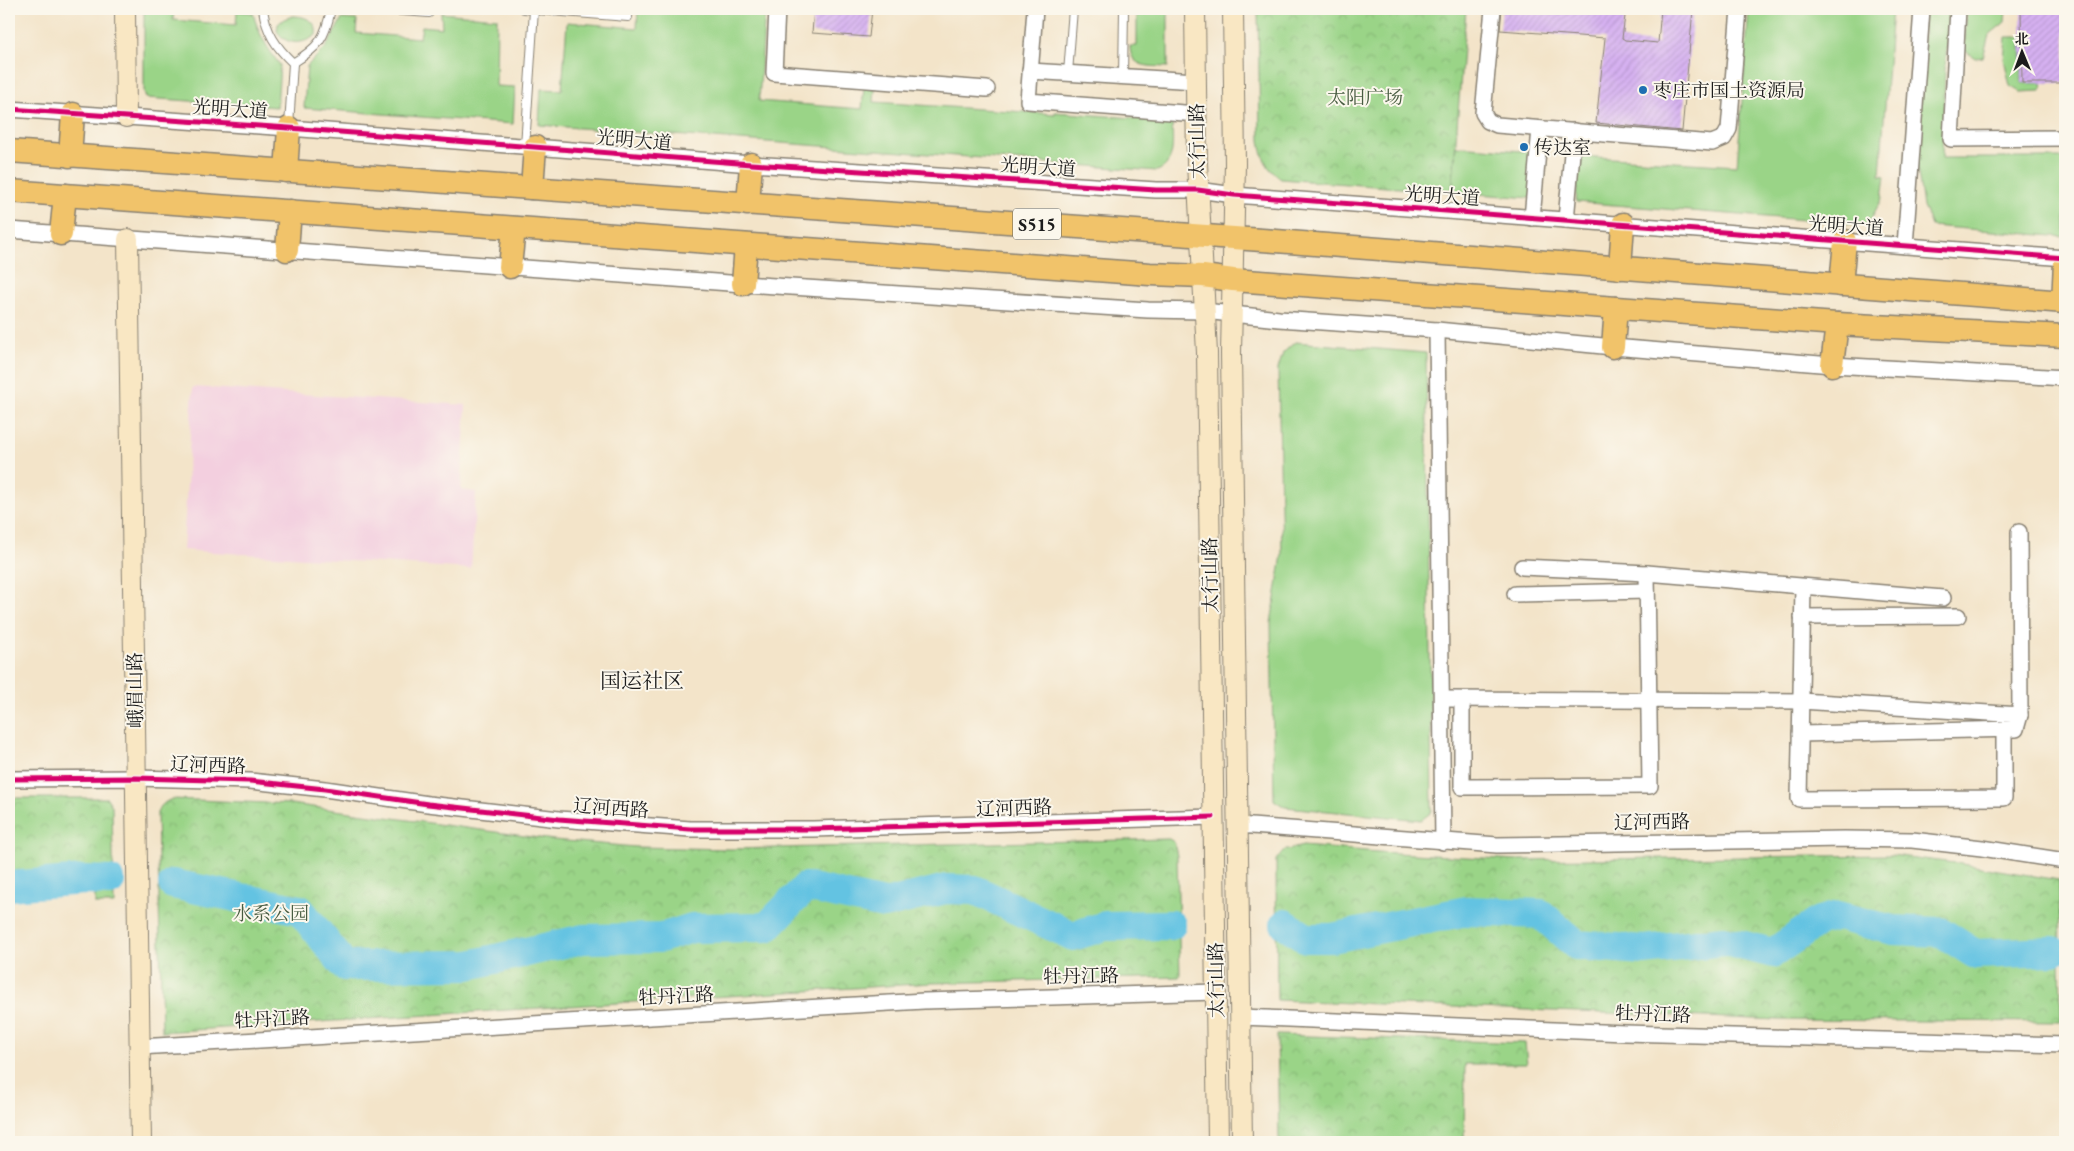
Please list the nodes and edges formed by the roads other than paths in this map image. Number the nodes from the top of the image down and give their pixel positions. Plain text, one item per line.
1 (125, 9) edge
2 (263, 9) edge
3 (331, 9) edge
4 (375, 9) edge
5 (429, 9) edge
6 (524, 9) edge
7 (629, 9) edge
8 (777, 9) edge
9 (1035, 9) edge
10 (1072, 9) edge
11 (1124, 9) edge
12 (1195, 9) edge
13 (1233, 9) edge
14 (1493, 9) edge
15 (1739, 9) edge
16 (1922, 9) edge
17 (1958, 9) edge
18 (534, 10) edge
19 (293, 63) junction
20 (1030, 71) junction
21 (1068, 74) junction
22 (1123, 77) junction
23 (1196, 81) junction
24 (986, 89) dead end
25 (9, 109) edge
26 (73, 114) junction
27 (1196, 114) junction
28 (126, 117) junction
29 (289, 128) junction
30 (1540, 129) junction
31 (1574, 131) junction
32 (2065, 138) edge
33 (530, 146) junction
34 (9, 152) edge
35 (70, 156) junction
36 (751, 164) junction
37 (286, 171) junction
38 (532, 188) junction
39 (1198, 190) junction
40 (9, 191) edge
41 (65, 195) junction
42 (1234, 195) junction
43 (748, 204) junction
44 (290, 211) junction
45 (1532, 218) junction
46 (1566, 220) junction
47 (1623, 224) junction
48 (514, 228) junction
49 (9, 230) edge
50 (61, 234) junction
51 (1201, 235) junction
52 (1234, 238) junction
53 (128, 239) junction
54 (1845, 241) junction
55 (746, 245) junction
56 (1905, 246) junction
57 (287, 250) junction
58 (2065, 260) edge
59 (510, 267) junction
60 (1620, 268) junction
61 (1203, 276) junction
62 (1233, 280) junction
63 (743, 284) junction
64 (1841, 285) junction
65 (2064, 302) edge
66 (1616, 308) junction
67 (1204, 311) junction
68 (1232, 315) junction
69 (1837, 324) junction
70 (1437, 330) junction
71 (2065, 336) edge
72 (1613, 347) junction
73 (1832, 365) junction
74 (2065, 378) edge
75 (2020, 532) dead end
76 (1522, 567) dead end
77 (1647, 573) junction
78 (1803, 586) junction
79 (1647, 591) junction
80 (1515, 594) dead end
81 (1943, 598) dead end
82 (1958, 616) dead end
83 (1802, 617) junction
84 (1442, 699) junction
85 (1462, 700) junction
86 (1648, 701) junction
87 (1801, 701) junction
88 (2020, 714) junction
89 (2004, 730) junction
90 (1800, 734) junction
91 (136, 778) junction
92 (9, 779) edge
93 (1213, 817) junction
94 (1238, 825) junction
95 (1443, 842) junction
96 (2065, 861) edge
97 (1216, 992) junction
98 (1241, 1016) junction
99 (2065, 1045) edge
100 (139, 1047) junction
101 (141, 1142) edge
102 (1218, 1142) edge
103 (1242, 1142) edge

1 - 28 main road
2 - 19 lane
3 - 19 lane
4 - 5 lane
6 - 18 lane
7 - 18 lane
8 - 24 street
9 - 20 street
10 - 21 lane
11 - 22 lane
12 - 23 main road, 太行山路
13 - 42 main road, 太行山路
14 - 30 street
15 - 31 street
16 - 56 street
17 - 32 street
18 - 33 lane
19 - 29 lane
20 - 21 street
20 - 27 street
21 - 22 street
22 - 23 street
23 - 27 main road, 太行山路
25 - 26 street, 光明大道 / S515
26 - 28 street, 光明大道 / S515
26 - 35 main road
27 - 39 main road, 太行山路
28 - 29 street, 光明大道 / S515
29 - 33 street, 光明大道 / S515
29 - 37 main road
30 - 31 street
30 - 45 street
31 - 46 street
33 - 36 street, 光明大道 / S515
33 - 38 main road
34 - 35 main road, S515
35 - 37 main road, S515
36 - 39 street, 光明大道 / S515
36 - 43 main road
37 - 38 main road, S515
38 - 43 main road, S515
39 - 42 street, 光明大道 / S515
39 - 51 main road, 太行山路
40 - 41 main road, S515
41 - 44 main road, S515
41 - 50 main road
42 - 45 street, 光明大道 / S515
42 - 52 main road, 太行山路
43 - 51 main road, S515
44 - 48 main road, S515
44 - 57 main road
45 - 46 street, 光明大道 / S515
46 - 47 street, 光明大道 / S515
47 - 54 street, 光明大道 / S515
47 - 60 main road
48 - 55 main road, S515
48 - 59 main road
49 - 50 street
50 - 53 street
51 - 52 main road, S515
51 - 61 main road, 太行山路
52 - 60 main road, S515
52 - 62 main road, 太行山路
53 - 57 street
53 - 91 main road, 峨眉山路
54 - 56 street, 光明大道 / S515
54 - 64 main road
55 - 61 main road, S515
55 - 63 main road
56 - 58 street, 光明大道 / S515
57 - 59 street
58 - 65 main road
59 - 63 street
60 - 64 main road, S515
61 - 62 main road, S515
61 - 67 main road, 太行山路
62 - 66 main road, S515
62 - 68 main road, 太行山路
63 - 67 street
64 - 65 main road, S515
66 - 69 main road, S515
66 - 72 main road
67 - 68 street
67 - 93 main road, 太行山路
68 - 70 street
68 - 94 main road, 太行山路
69 - 71 main road, S515
69 - 73 main road
70 - 72 street
70 - 84 street
72 - 73 street
73 - 74 street
75 - 88 street
76 - 77 street
77 - 78 street
77 - 79 street
78 - 81 street
78 - 83 street
79 - 80 street
79 - 86 street
82 - 83 street
83 - 87 street
84 - 85 street
84 - 95 street
85 - 86 street
85 - 86 street
86 - 87 street
87 - 88 street
87 - 90 street
88 - 89 street
89 - 90 street
89 - 90 street
91 - 92 street, 辽河西路
91 - 93 street, 辽河西路
91 - 100 main road, 峨眉山路
93 - 97 main road, 太行山路
94 - 95 street, 辽河西路
94 - 98 main road, 太行山路
95 - 96 street, 辽河西路
97 - 100 street, 牡丹江路
97 - 102 main road, 太行山路
98 - 99 street, 牡丹江路
98 - 103 main road, 太行山路
100 - 101 main road, 峨眉山路

